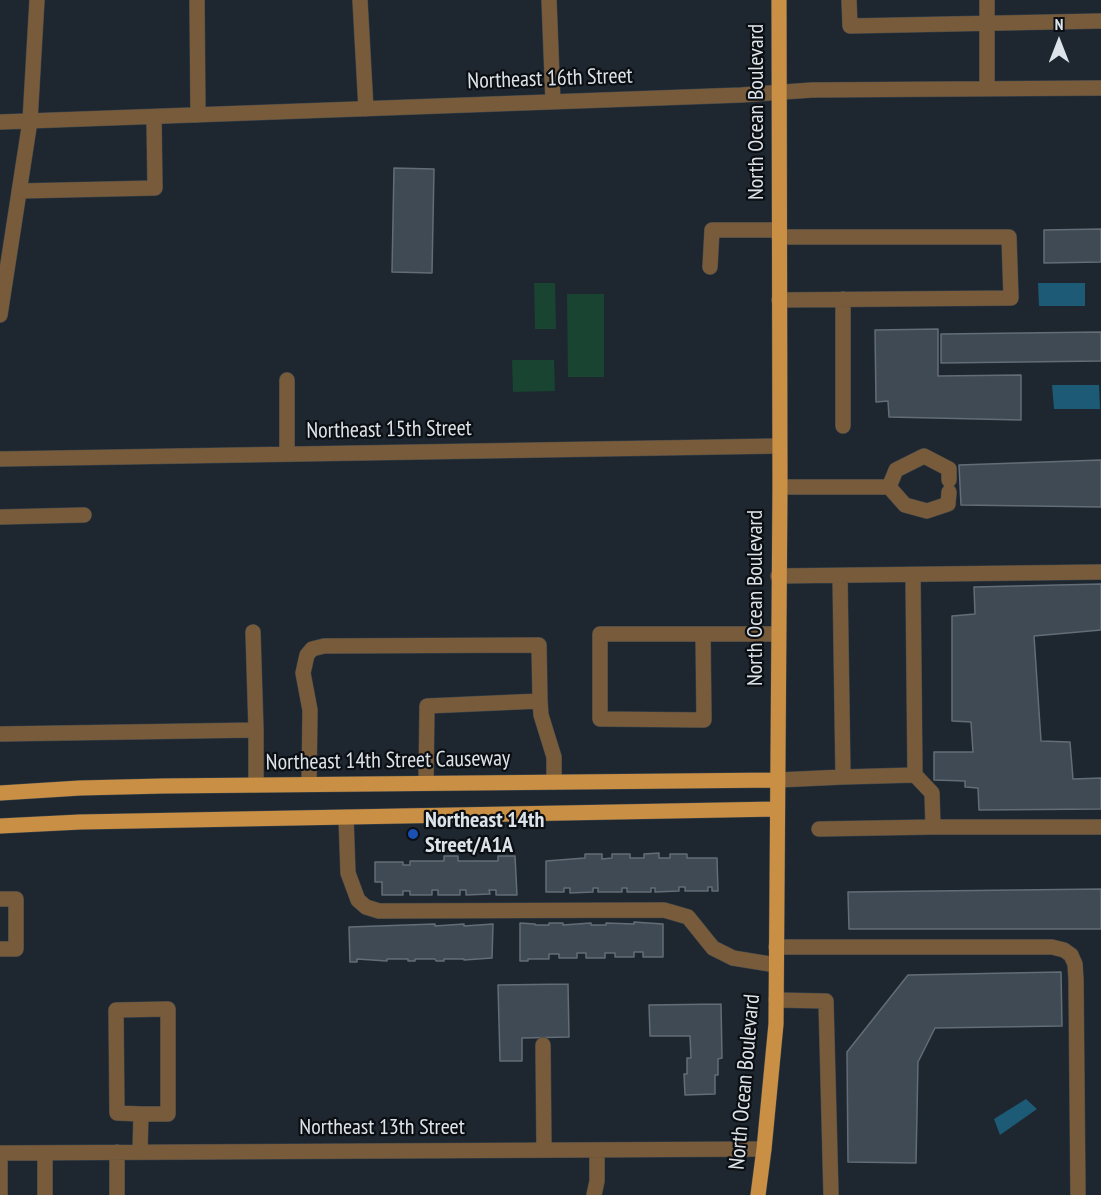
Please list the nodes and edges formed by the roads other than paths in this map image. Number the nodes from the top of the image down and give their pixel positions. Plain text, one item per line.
1 (37, 0) edge
2 (197, 0) edge
3 (360, 0) edge
4 (549, 0) edge
5 (780, 0) edge
6 (849, 0) edge
7 (987, 0) edge
8 (1101, 21) edge
9 (987, 24) junction
10 (1101, 88) edge
11 (987, 89) junction
12 (779, 93) junction
13 (553, 102) junction
14 (366, 109) junction
15 (198, 115) junction
16 (154, 117) junction
17 (30, 121) junction
18 (0, 122) edge
19 (19, 191) junction
20 (7, 226) edge
21 (779, 234) junction
22 (710, 267) dead end
23 (843, 299) junction
24 (779, 300) junction
25 (0, 315) edge
26 (287, 380) dead end
27 (843, 426) dead end
28 (778, 446) junction
29 (287, 454) junction
30 (0, 459) edge
31 (780, 487) junction
32 (889, 487) junction
33 (84, 515) dead end
34 (0, 517) edge
35 (1101, 573) edge
36 (913, 575) junction
37 (778, 576) junction
38 (840, 576) junction
39 (253, 632) dead end
40 (703, 634) junction
41 (778, 634) junction
42 (540, 701) junction
43 (256, 730) junction
44 (0, 734) edge
45 (915, 775) junction
46 (843, 777) junction
47 (778, 780) junction
48 (554, 782) junction
49 (426, 783) junction
50 (309, 784) junction
51 (256, 785) junction
52 (0, 794) edge
53 (777, 809) junction
54 (346, 817) junction
55 (0, 825) edge
56 (933, 827) junction
57 (1101, 827) edge
58 (819, 829) dead end
59 (0, 898) edge
60 (776, 947) junction
61 (0, 949) edge
62 (776, 965) junction
63 (776, 1000) junction
64 (543, 1045) dead end
65 (141, 1114) junction
66 (764, 1149) junction
67 (544, 1150) junction
68 (597, 1150) junction
69 (45, 1152) junction
70 (117, 1152) junction
71 (140, 1152) junction
72 (0, 1153) edge
73 (0, 1195) edge
74 (45, 1195) edge
75 (117, 1195) edge
76 (594, 1195) edge
77 (758, 1195) edge
78 (831, 1195) edge
79 (1078, 1195) edge

1 - 17 street
2 - 15 street
3 - 14 street
4 - 13 street
5 - 12 main road, North Ocean Boulevard
6 - 9 street
7 - 9 street
8 - 9 street
9 - 11 street
10 - 11 street, Northeast 16th Street
11 - 12 street, Northeast 16th Street
12 - 13 street, Northeast 16th Street
12 - 21 main road, North Ocean Boulevard
13 - 14 street, Northeast 16th Street
14 - 15 street, Northeast 16th Street
15 - 16 street, Northeast 16th Street
16 - 17 street, Northeast 16th Street
16 - 19 street
17 - 18 street, Northeast 16th Street
17 - 19 street
19 - 20 street
20 - 25 street
21 - 22 street
21 - 23 street
21 - 24 main road, North Ocean Boulevard
23 - 24 street
23 - 27 street
24 - 28 main road, North Ocean Boulevard
26 - 29 street
28 - 29 street, Northeast 15th Street
28 - 31 main road, North Ocean Boulevard
29 - 30 street, Northeast 15th Street
31 - 32 street
31 - 37 main road, North Ocean Boulevard
32 - 32 street
33 - 34 street
35 - 36 street
36 - 38 street
36 - 45 street
37 - 38 street
37 - 41 main road, North Ocean Boulevard
38 - 46 street
39 - 43 street
40 - 40 street
40 - 41 street
41 - 47 main road, North Ocean Boulevard
42 - 48 street
42 - 49 street
42 - 50 street
43 - 44 street
43 - 51 street
45 - 46 street
45 - 56 street
46 - 47 street
47 - 48 main road, Northeast 14th Street Causeway
47 - 53 main road, North Ocean Boulevard
48 - 49 main road, Northeast 14th Street Causeway
49 - 50 main road, Northeast 14th Street Causeway
50 - 51 main road, Northeast 14th Street Causeway
51 - 52 main road, Northeast 14th Street Causeway
53 - 54 main road
53 - 60 main road, North Ocean Boulevard
54 - 55 main road
54 - 62 street
56 - 57 street
56 - 58 street
59 - 61 street
60 - 62 main road, North Ocean Boulevard
60 - 79 street
62 - 63 main road, North Ocean Boulevard
63 - 66 main road, North Ocean Boulevard
63 - 78 street
64 - 67 street
65 - 65 street
65 - 71 street
66 - 68 street, Northeast 13th Street
66 - 77 main road, North Ocean Boulevard
67 - 68 street, Northeast 13th Street
67 - 71 street, Northeast 13th Street
68 - 76 street
69 - 70 street, Northeast 13th Street
69 - 72 street, Northeast 13th Street
69 - 74 street
70 - 71 street, Northeast 13th Street
70 - 75 street
72 - 73 street

